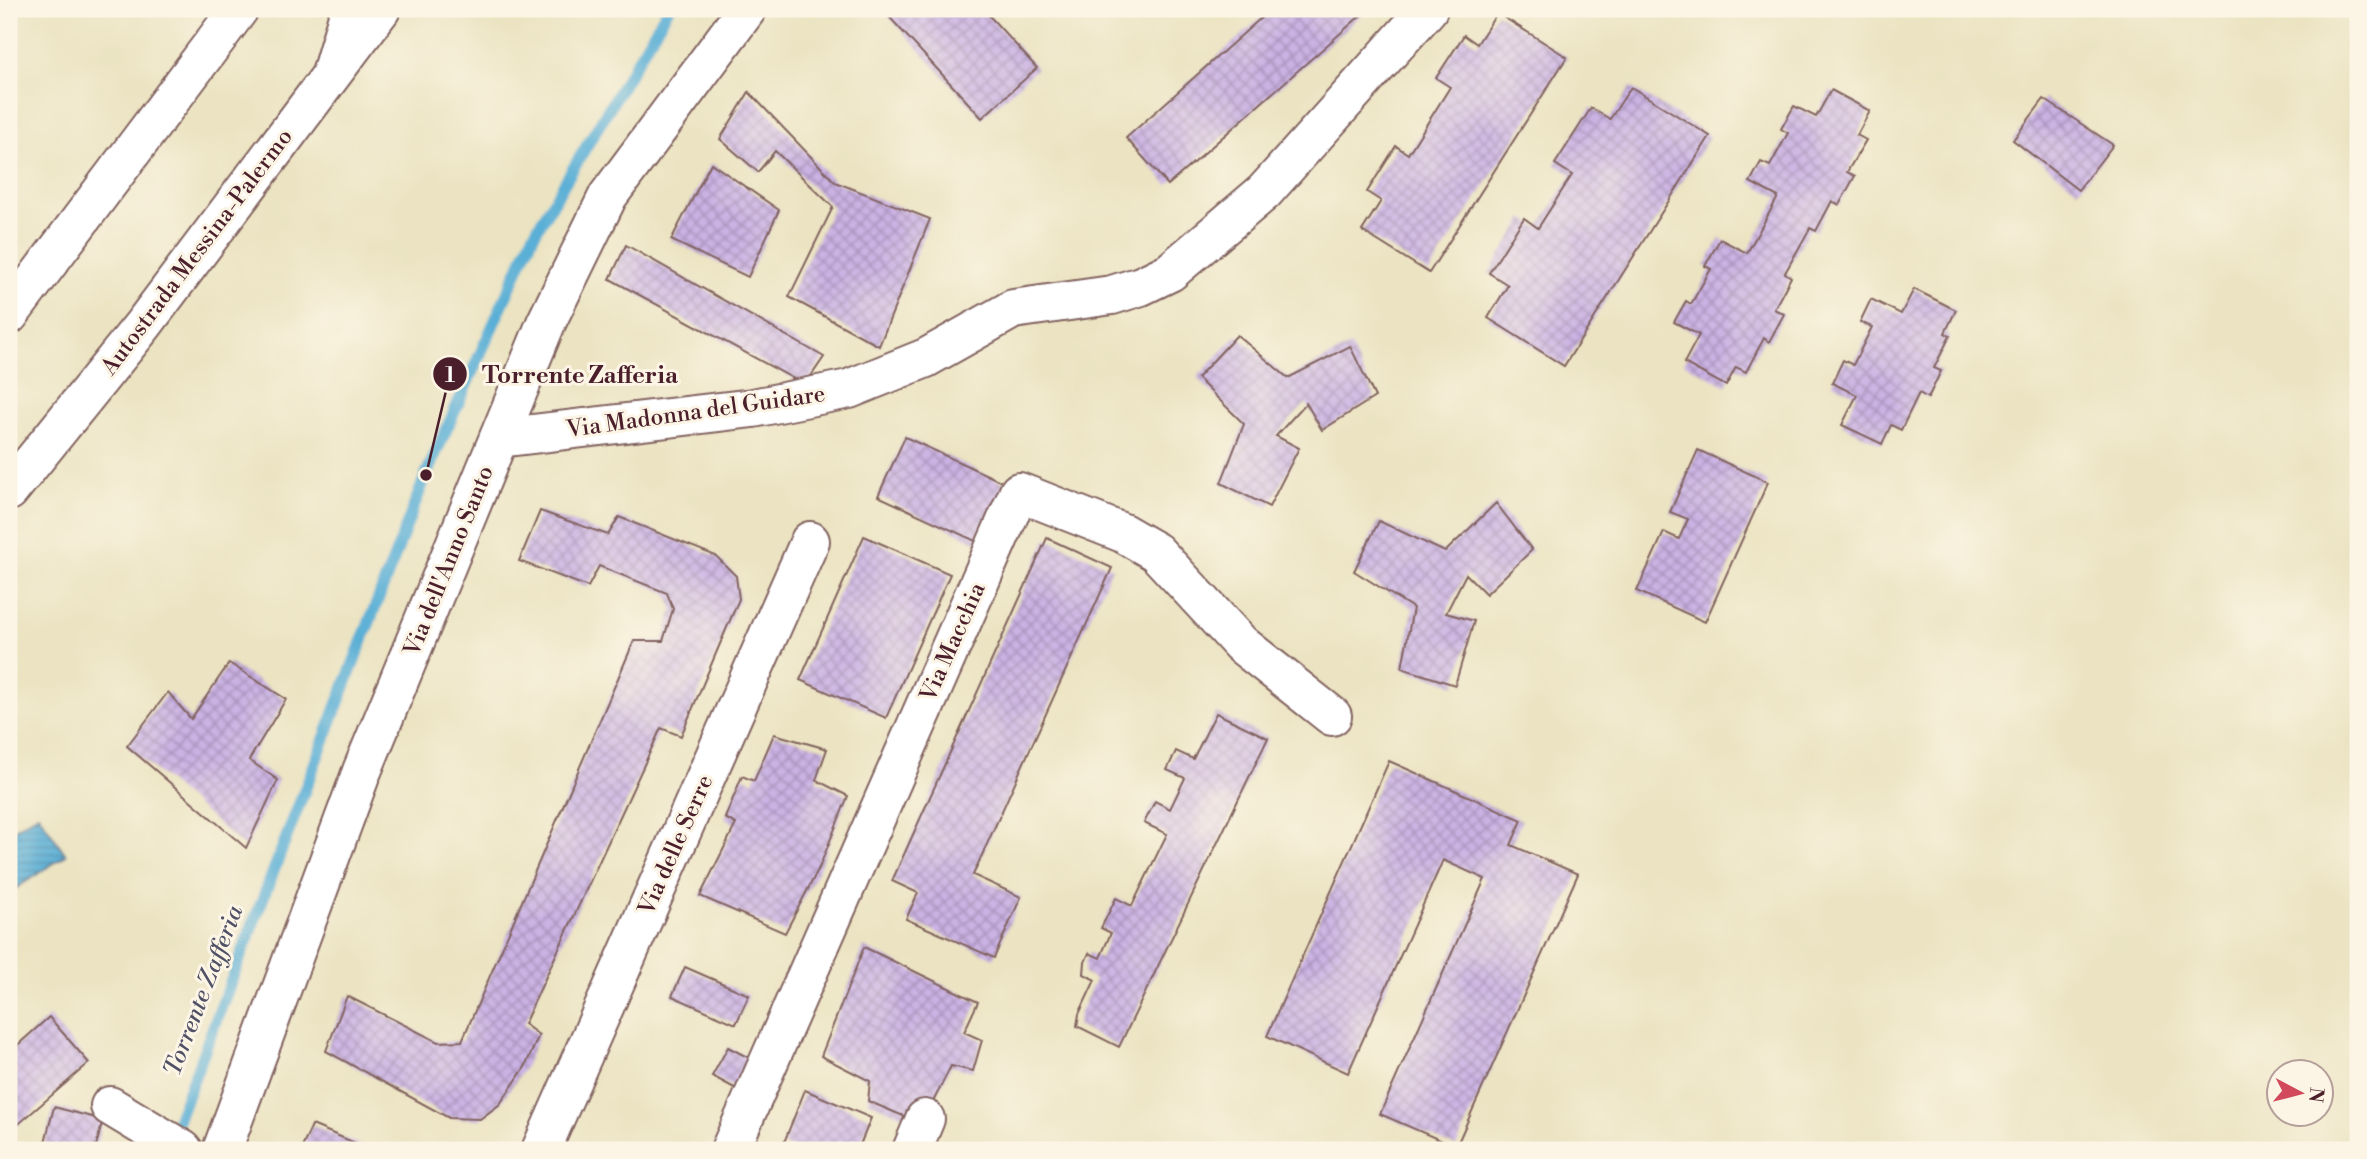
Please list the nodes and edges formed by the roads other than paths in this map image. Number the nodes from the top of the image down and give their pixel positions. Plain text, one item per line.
1 (350, 9) edge
2 (381, 9) edge
3 (747, 9) edge
4 (1428, 9) edge
5 (239, 10) edge
6 (330, 77) junction
7 (9, 315) edge
8 (499, 438) junction
9 (9, 491) edge
10 (810, 541) dead end
11 (1332, 716) dead end
12 (125, 1116) dead end
13 (183, 1150) edge
14 (222, 1150) edge
15 (541, 1150) edge
16 (730, 1150) edge

1 - 6 main road
2 - 6 main road, Autostrada Messina-Palermo
3 - 8 main road, Via dell'Anno Santo
4 - 8 main road, Via Madonna del Guidare
5 - 7 main road
6 - 9 main road, Autostrada Messina-Palermo
8 - 14 main road, Via dell'Anno Santo
10 - 15 main road, Via delle Serre
11 - 16 main road, Via Macchia
12 - 13 main road

